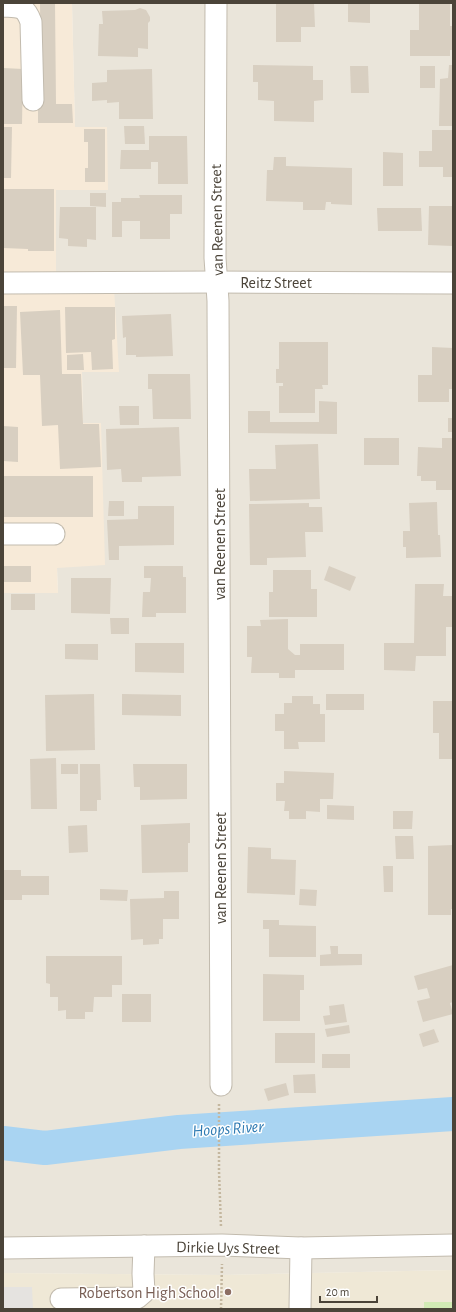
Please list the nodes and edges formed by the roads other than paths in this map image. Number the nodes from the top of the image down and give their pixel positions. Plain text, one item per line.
1 (216, 3) edge
2 (3, 6) edge
3 (33, 100) dead end
4 (218, 282) junction
5 (3, 283) edge
6 (453, 283) edge
7 (3, 534) edge
8 (54, 534) dead end
9 (222, 1084) dead end
10 (453, 1245) edge
11 (144, 1246) junction
12 (3, 1248) edge
13 (301, 1248) junction
14 (61, 1299) dead end
15 (300, 1309) edge

1 - 4 street, van Reenen Street
2 - 3 street
4 - 5 street, Reitz Street
4 - 6 street, Reitz Street
4 - 9 street, van Reenen Street
7 - 8 street
10 - 13 street, Dirkie Uys Street
11 - 12 street, Dirkie Uys Street
11 - 13 street, Dirkie Uys Street
11 - 14 street
13 - 15 street

